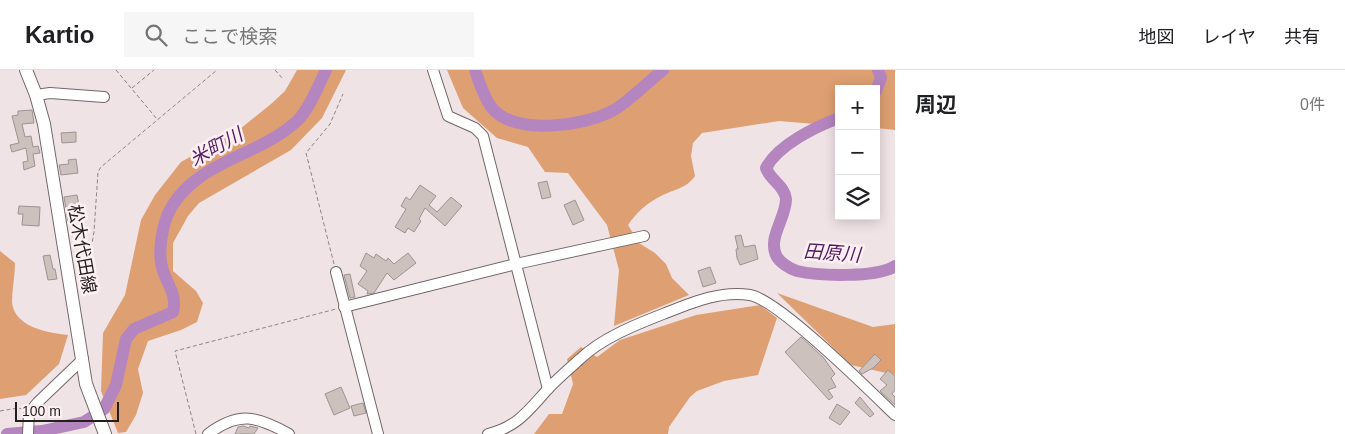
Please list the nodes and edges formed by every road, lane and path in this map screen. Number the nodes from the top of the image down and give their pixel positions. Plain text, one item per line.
1 (26, 70) edge
2 (116, 70) edge
3 (154, 70) edge
4 (217, 70) edge
5 (275, 70) edge
6 (433, 70) edge
7 (283, 79) dead end
8 (131, 88) junction
9 (343, 94) dead end
10 (36, 96) junction
11 (104, 98) dead end
12 (157, 120) junction
13 (644, 236) dead end
14 (516, 264) junction
15 (336, 272) joint
16 (74, 305) junction
17 (344, 307) junction
18 (83, 359) junction
19 (548, 388) junction
20 (0, 411) edge
21 (29, 415) junction
22 (895, 415) edge
23 (28, 434) edge
24 (105, 434) edge
25 (196, 434) edge
26 (208, 434) edge
27 (289, 434) edge
28 (378, 434) edge
29 (488, 434) edge

1 - 10 main road, 松木代田線
2 - 8 path
3 - 8 path
4 - 12 path
5 - 7 path
6 - 14 street
8 - 12 path
9 - 15 path
10 - 11 street
10 - 16 main road, 松木代田線
12 - 16 path
13 - 14 street
14 - 17 street
14 - 19 street
15 - 17 street
16 - 18 main road, 松木代田線
17 - 25 path
17 - 28 street
18 - 21 street
18 - 24 main road, 松木代田線
19 - 22 street
19 - 29 street
20 - 21 path
21 - 23 street
26 - 27 street

